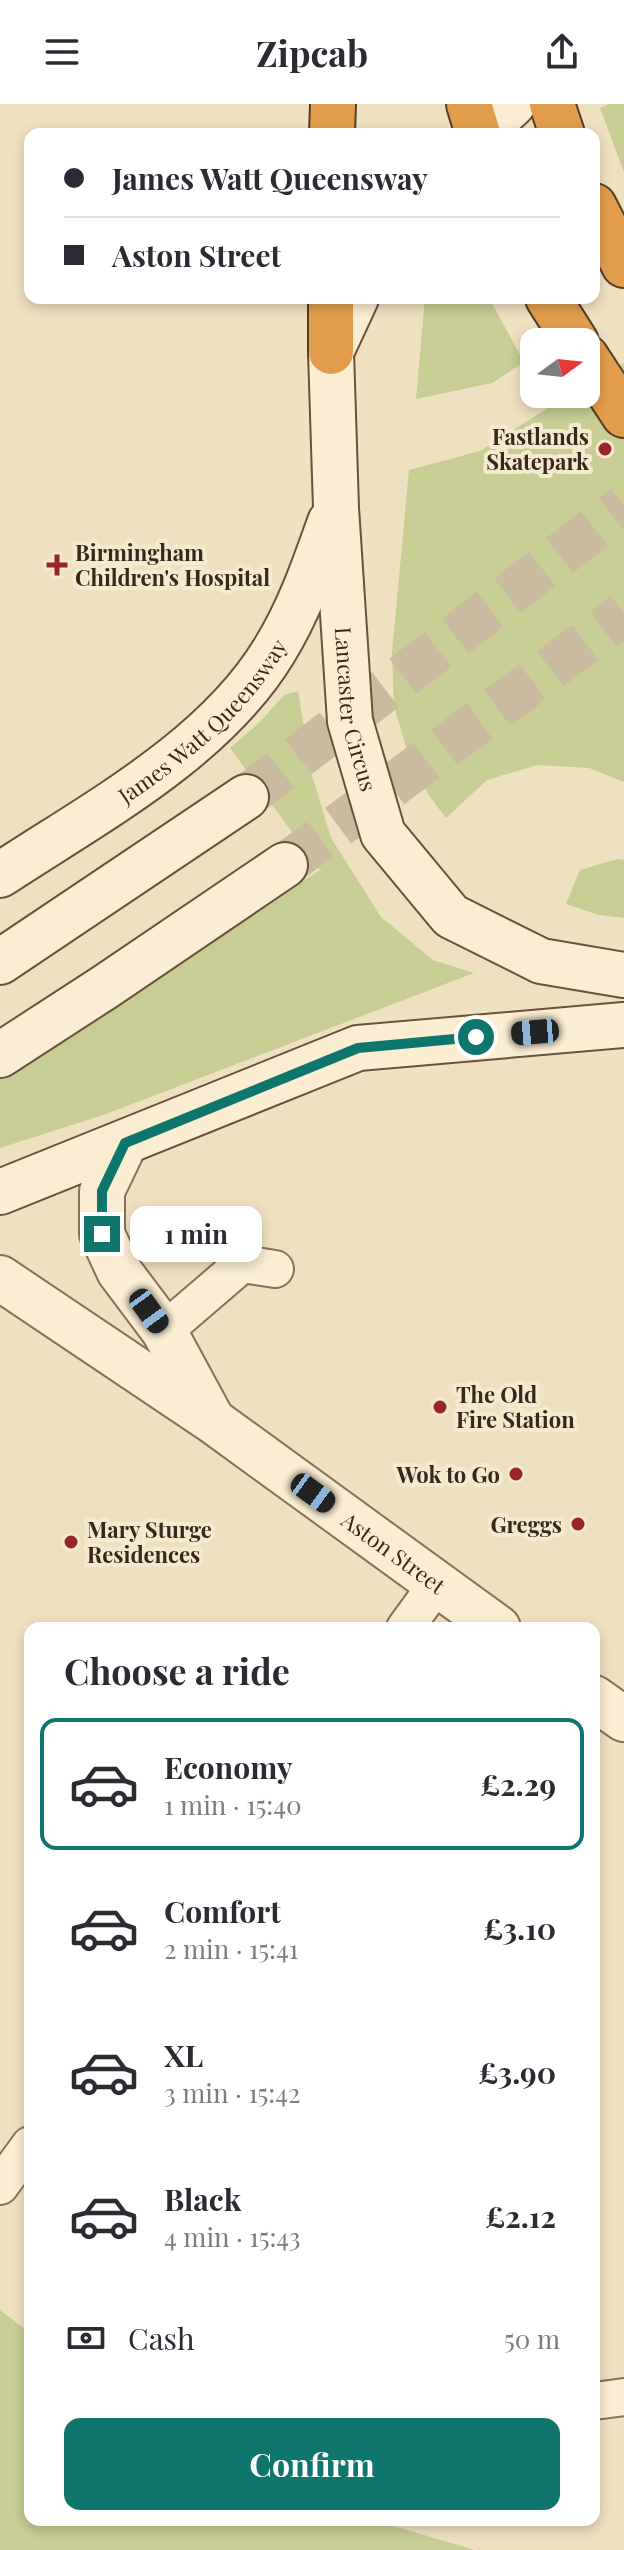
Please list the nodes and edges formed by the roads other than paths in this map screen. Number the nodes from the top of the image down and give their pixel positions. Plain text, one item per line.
1 (333, 104) edge
2 (469, 104) edge
3 (513, 104) edge
4 (552, 104) edge
5 (332, 128) edge
6 (477, 128) edge
7 (486, 128) edge
8 (560, 128) edge
9 (600, 218) edge
10 (624, 265) edge
11 (331, 304) edge
12 (353, 304) edge
13 (552, 304) edge
14 (567, 328) edge
15 (331, 352) junction
16 (600, 378) edge
17 (624, 415) edge
18 (336, 508) junction
19 (246, 797) tunnel mouth
20 (285, 865) tunnel mouth
21 (0, 875) edge
22 (0, 962) edge
23 (624, 975) edge
24 (624, 1025) edge
25 (0, 1055) edge
26 (125, 1143) junction
27 (0, 1192) edge
28 (275, 1269) dead end
29 (0, 1278) edge
30 (164, 1331) junction
31 (213, 1421) junction
32 (437, 1584) junction
33 (409, 1622) edge
34 (490, 1622) edge
35 (600, 1702) edge
36 (624, 1719) edge
37 (24, 2153) edge
38 (0, 2186) edge
39 (624, 2397) edge
40 (600, 2400) edge

1 - 5 highway
2 - 6 highway
3 - 7 main road
4 - 8 highway
9 - 10 highway
11 - 15 highway
12 - 15 main road, Lancaster Circus
13 - 14 highway
15 - 18 main road, Lancaster Circus
16 - 17 highway
18 - 21 main road, James Watt Queensway
18 - 23 main road, Lancaster Circus
19 - 22 main road
20 - 25 main road
24 - 26 main road
26 - 27 main road
26 - 30 main road, Aston Street
28 - 30 lane
29 - 31 main road, Aston Street
30 - 31 main road, Aston Street
31 - 32 main road, Aston Street
32 - 33 lane
32 - 34 main road, Aston Street
35 - 36 main road
37 - 38 lane
39 - 40 lane

